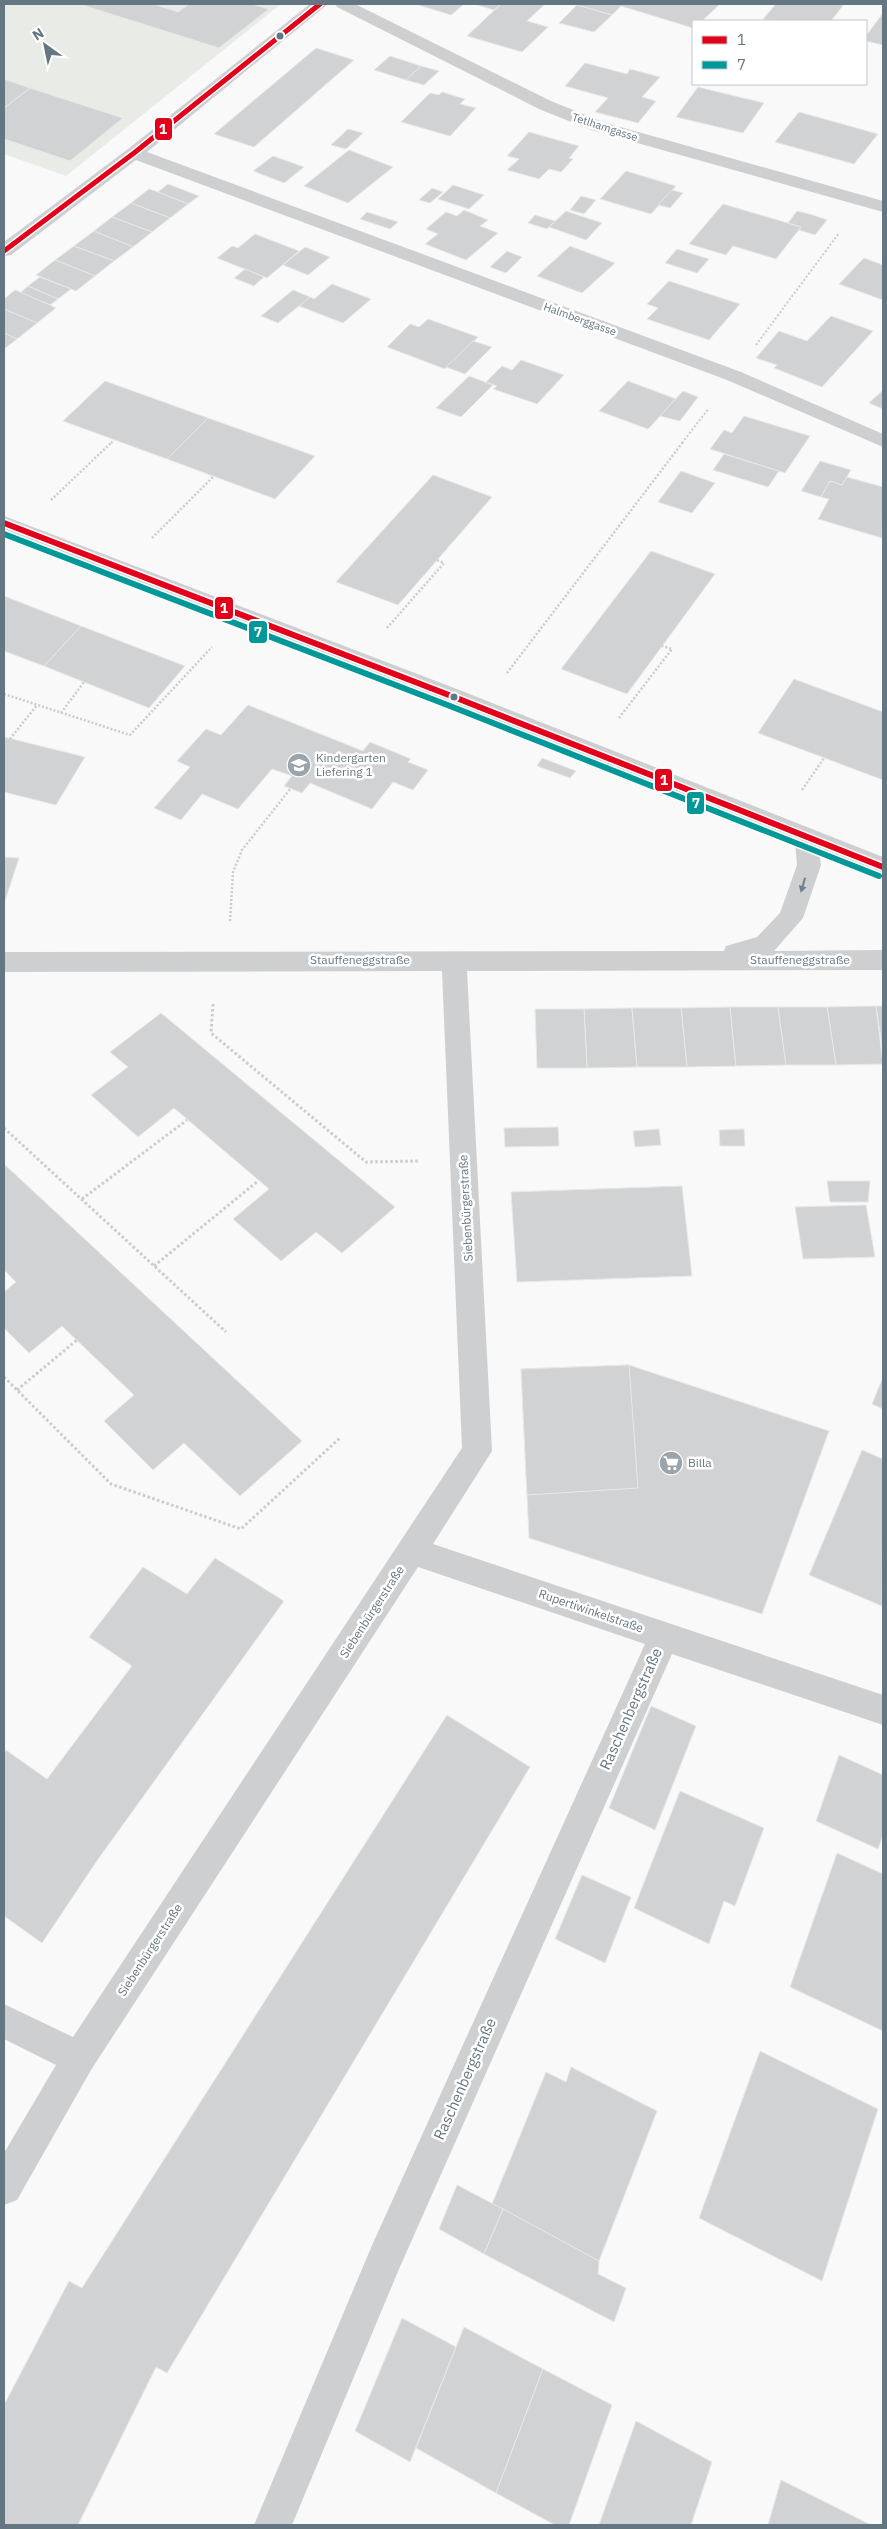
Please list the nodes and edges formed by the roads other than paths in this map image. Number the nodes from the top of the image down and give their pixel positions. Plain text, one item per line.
1 (320, 4) edge
2 (343, 4) edge
3 (134, 153) junction
4 (883, 207) edge
5 (4, 251) edge
6 (883, 441) edge
7 (12, 526) edge
8 (806, 837) junction
9 (883, 867) edge
10 (717, 959) junction
11 (454, 960) junction
12 (883, 960) edge
13 (4, 962) edge
14 (412, 1550) junction
15 (665, 1635) junction
16 (883, 1710) edge
17 (4, 2021) edge
18 (79, 2058) junction
19 (4, 2187) edge
20 (273, 2525) edge

1 - 3 street
2 - 4 street, Tetlhamgasse
3 - 5 street
3 - 6 street, Halmberggasse
7 - 8 street
8 - 9 street
8 -> 10 street, Stauffeneggstraße
10 - 11 street, Stauffeneggstraße
10 - 12 street, Stauffeneggstraße
11 - 13 street, Stauffeneggstraße
11 - 14 street, Siebenbürgerstraße
14 - 15 street, Rupertiwinkelstraße
14 - 18 street, Siebenbürgerstraße
15 - 16 street, Rupertiwinkelstraße
15 - 20 street, Raschenbergstraße
17 - 18 street
18 - 19 street, Siebenbürgerstraße

